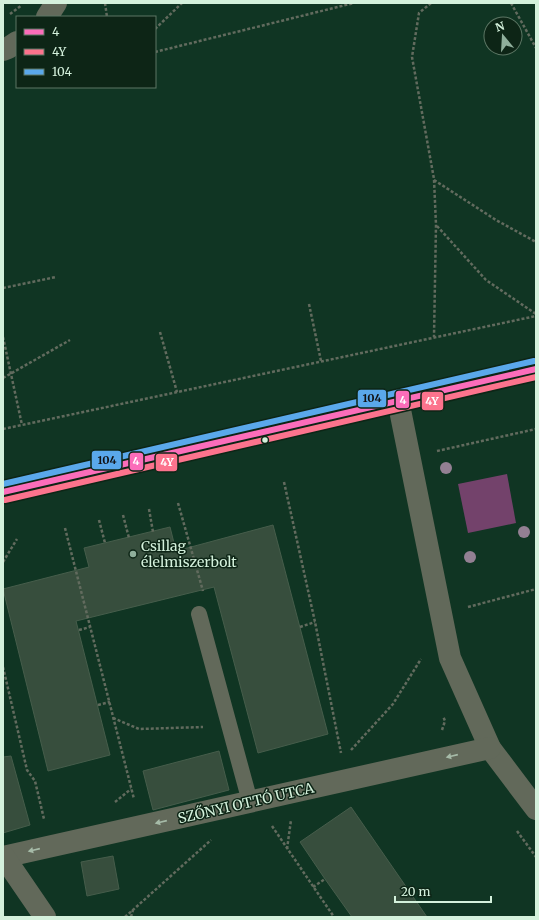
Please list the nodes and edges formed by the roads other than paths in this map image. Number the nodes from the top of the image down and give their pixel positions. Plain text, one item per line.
1 (56, 3) edge
2 (49, 16) edge
3 (16, 43) edge
4 (3, 50) edge
5 (536, 369) edge
6 (398, 400) junction
7 (3, 492) edge
8 (198, 614) dead end
9 (490, 748) junction
10 (250, 802) junction
11 (536, 809) edge
12 (4, 857) edge
13 (45, 917) edge

1 - 2 street
3 - 4 street
5 - 6 street
6 - 7 street
6 - 9 street
8 - 10 lane
9 -> 10 street, SZŐNYI OTTÓ UTCA
9 - 11 street
10 -> 12 street, SZŐNYI OTTÓ UTCA
12 - 13 street

